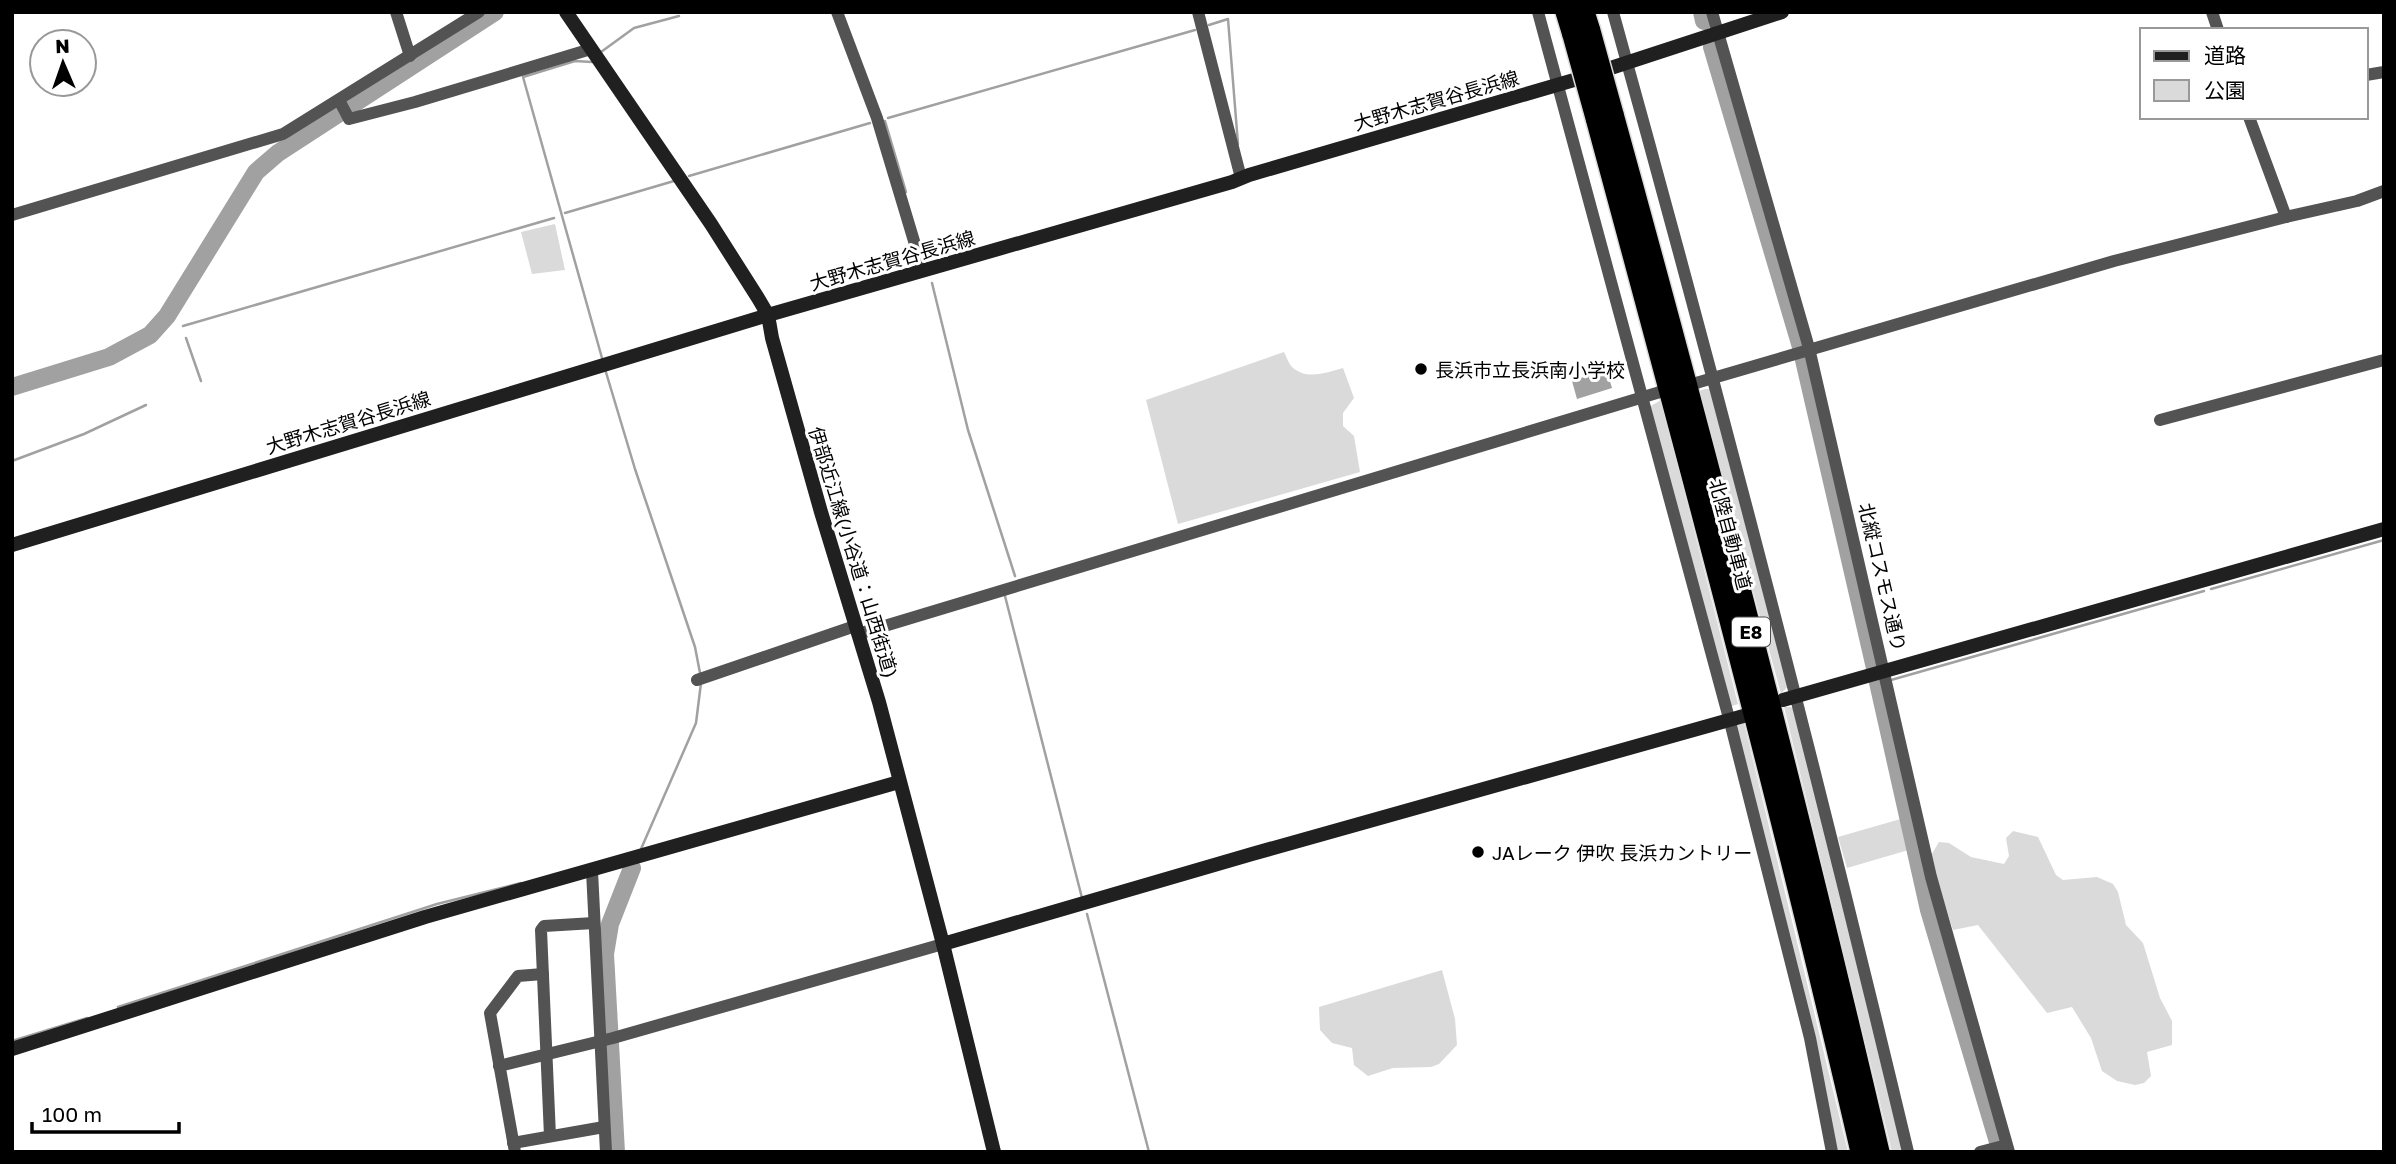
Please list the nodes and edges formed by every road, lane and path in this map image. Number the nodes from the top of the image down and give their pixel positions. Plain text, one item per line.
1 (396, 12) edge
2 (480, 12) edge
3 (566, 12) edge
4 (836, 12) edge
5 (1198, 12) edge
6 (1538, 12) edge
7 (1566, 12) edge
8 (1613, 12) edge
9 (1712, 12) edge
10 (1782, 12) edge
11 (1582, 26) edge
12 (1717, 32) junction
13 (410, 55) junction
14 (595, 55) junction
15 (1627, 64) junction
16 (1559, 84) junction
17 (339, 100) junction
18 (1605, 116) junction
19 (2250, 119) edge
20 (1241, 178) junction
21 (2384, 191) edge
22 (12, 215) edge
23 (2286, 217) junction
24 (923, 271) junction
25 (768, 315) junction
26 (1804, 349) junction
27 (2384, 360) edge
28 (1714, 378) junction
29 (1696, 383) dead end
30 (1660, 392) dead end
31 (1643, 398) junction
32 (2160, 420) dead end
33 (2384, 529) edge
34 (12, 545) edge
35 (857, 630) junction
36 (1887, 677) junction
37 (702, 678) dead end
38 (1790, 698) junction
39 (1748, 715) dead end
40 (1730, 722) junction
41 (899, 782) junction
42 (592, 871) junction
43 (594, 923) junction
44 (943, 944) junction
45 (543, 974) junction
46 (606, 1039) junction
47 (12, 1049) edge
48 (548, 1053) junction
49 (499, 1066) junction
50 (604, 1127) junction
51 (550, 1136) junction
52 (514, 1148) edge
53 (2002, 1148) edge
54 (606, 1152) edge
55 (994, 1152) edge
56 (1832, 1152) edge
57 (1861, 1152) edge
58 (1879, 1152) edge
59 (1908, 1152) edge
60 (1980, 1152) edge

1 - 13 street
2 - 13 street
3 - 14 main road, 伊部近江線(小谷道：山西街道)
4 - 24 street
5 - 20 street
6 - 16 street
7 - 11 highway, 北陸自動車道 / E8
8 - 15 street
9 - 12 street, 北縦コスモス通り
10 - 12 main road, 大野木志賀谷長浜線
11 - 18 highway, 北陸自動車道 / E8, bridge
12 - 15 main road, 大野木志賀谷長浜線
12 - 26 street, 北縦コスモス通り
13 - 17 street
14 - 17 street
14 - 25 main road, 伊部近江線(小谷道：山西街道)
15 - 16 main road, 大野木志賀谷長浜線
15 - 28 street
16 - 20 main road, 大野木志賀谷長浜線
16 - 31 street
17 - 22 street
18 - 57 highway, 北陸自動車道 / E8
18 - 58 highway, 北陸自動車道 / E8
19 - 23 street
20 - 24 main road, 大野木志賀谷長浜線
21 - 23 street
23 - 26 street
24 - 25 main road, 大野木志賀谷長浜線
25 - 34 main road, 大野木志賀谷長浜線
25 - 35 main road, 伊部近江線(小谷道：山西街道)
26 - 28 street
26 - 36 street, 北縦コスモス通り
27 - 32 street
28 - 29 street
28 - 38 street
30 - 31 street
31 - 35 street
31 - 40 street
33 - 36 main road
35 - 37 street
35 - 41 main road, 伊部近江線(小谷道：山西街道)
36 - 38 main road
36 - 53 street, 北縦コスモス通り
38 - 59 street
39 - 40 main road
40 - 44 main road
40 - 56 street
41 - 42 main road
41 - 44 main road, 伊部近江線(小谷道：山西街道)
42 - 43 street
42 - 47 main road
43 - 45 street
43 - 46 street
44 - 46 street
44 - 55 main road, 伊部近江線(小谷道：山西街道)
45 - 48 street
45 - 49 street
46 - 48 street
46 - 50 street
48 - 49 street
48 - 51 street
49 - 52 street
50 - 51 street
50 - 54 street
51 - 52 street
53 - 60 street

